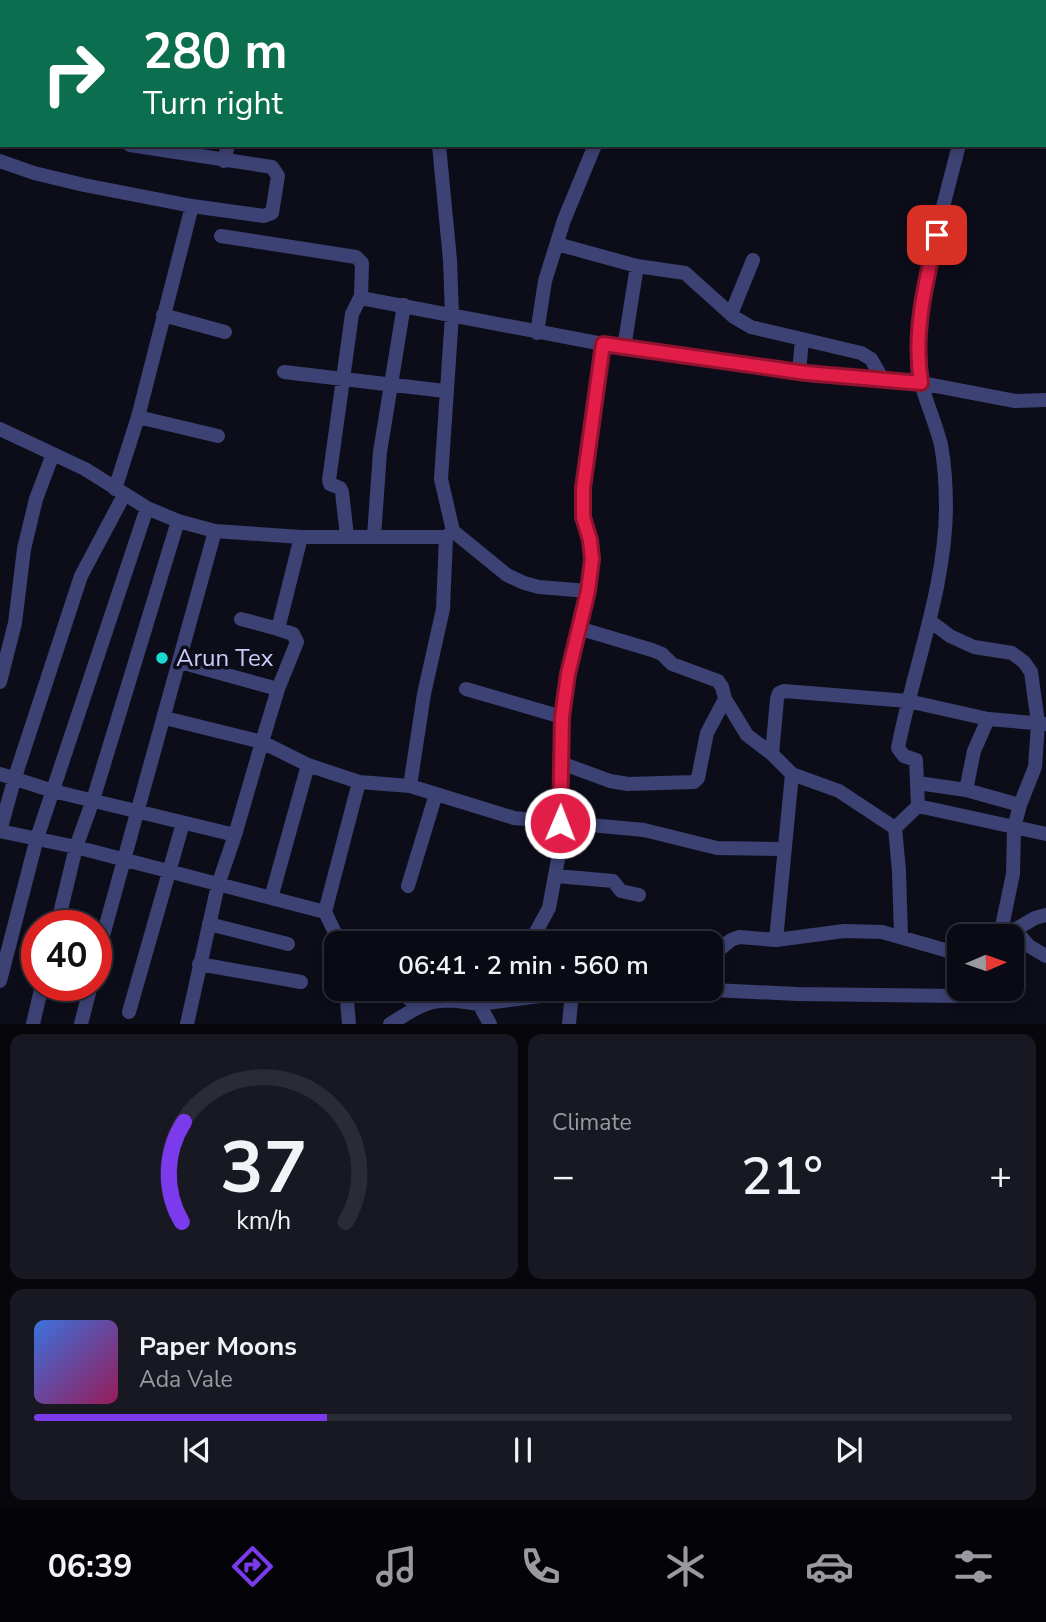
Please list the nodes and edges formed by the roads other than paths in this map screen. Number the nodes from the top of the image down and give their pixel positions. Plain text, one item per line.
1 (142, 147) edge
2 (228, 147) edge
3 (439, 147) edge
4 (594, 147) edge
5 (959, 147) edge
6 (0, 161) edge
7 (224, 161) junction
8 (192, 206) junction
9 (221, 236) dead end
10 (557, 244) junction
11 (753, 260) dead end
12 (637, 266) junction
13 (361, 296) junction
14 (404, 305) junction
15 (731, 314) junction
16 (163, 315) junction
17 (452, 315) junction
18 (225, 332) dead end
19 (537, 332) junction
20 (802, 339) junction
21 (603, 344) junction
22 (624, 348) junction
23 (284, 372) dead end
24 (799, 372) junction
25 (342, 380) junction
26 (883, 380) junction
27 (921, 383) junction
28 (391, 385) junction
29 (445, 391) junction
30 (1046, 400) edge
31 (138, 417) junction
32 (0, 429) edge
33 (218, 436) dead end
34 (53, 454) junction
35 (120, 492) junction
36 (147, 508) junction
37 (178, 521) junction
38 (215, 531) junction
39 (449, 534) junction
40 (374, 536) junction
41 (301, 537) junction
42 (347, 537) junction
43 (588, 591) junction
44 (241, 619) dead end
45 (930, 621) junction
46 (8, 622) edge
47 (578, 628) junction
48 (278, 629) junction
49 (180, 662) junction
50 (0, 682) edge
51 (278, 689) junction
52 (466, 689) dead end
53 (725, 699) junction
54 (908, 701) junction
55 (562, 717) junction
56 (165, 719) junction
57 (988, 719) junction
58 (1042, 724) edge
59 (262, 742) junction
60 (772, 754) junction
61 (561, 763) junction
62 (308, 765) junction
63 (1041, 768) edge
64 (792, 774) junction
65 (7, 775) edge
66 (359, 782) junction
67 (918, 783) junction
68 (410, 786) junction
69 (966, 790) junction
70 (53, 791) junction
71 (436, 794) junction
72 (93, 800) junction
73 (1020, 805) junction
74 (918, 806) junction
75 (138, 811) junction
76 (183, 822) junction
77 (560, 823) junction
78 (895, 828) junction
79 (1014, 828) junction
80 (0, 831) edge
81 (1046, 834) edge
82 (235, 835) junction
83 (37, 838) junction
84 (76, 847) junction
85 (783, 849) junction
86 (125, 861) junction
87 (169, 872) junction
88 (556, 876) junction
89 (218, 885) junction
90 (408, 886) dead end
91 (639, 895) dead end
92 (271, 898) junction
93 (61, 910) edge
94 (111, 910) edge
95 (325, 912) junction
96 (1046, 915) edge
97 (209, 924) junction
98 (1007, 924) edge
99 (1024, 925) edge
100 (334, 931) edge
101 (537, 931) edge
102 (901, 936) junction
103 (776, 940) junction
104 (288, 944) dead end
105 (1024, 944) edge
106 (723, 946) edge
107 (947, 950) edge
108 (1046, 956) edge
109 (199, 964) junction
110 (0, 981) edge
111 (302, 982) dead end
112 (723, 990) edge
113 (947, 996) edge
114 (38, 1001) edge
115 (87, 1001) edge
116 (347, 1001) edge
117 (412, 1001) edge
118 (439, 1001) edge
119 (460, 1001) edge
120 (502, 1001) edge
121 (571, 1001) edge
122 (479, 1004) junction
123 (419, 1006) junction
124 (129, 1012) dead end
125 (33, 1024) edge
126 (82, 1024) edge
127 (187, 1024) edge
128 (349, 1024) edge
129 (390, 1024) edge
130 (490, 1024) edge
131 (569, 1024) edge

1 - 7 street
2 - 7 street
3 - 17 street
4 - 10 street
5 - 27 street
6 - 8 street
7 - 8 street
8 - 16 street
9 - 13 street
10 - 12 street
10 - 19 street
11 - 15 street
12 - 15 street
12 - 22 street
13 - 14 street
13 - 25 street
14 - 17 street
14 - 28 street
15 - 20 street
16 - 18 street
16 - 31 street
17 - 19 street
17 - 29 street
19 - 21 street
20 - 24 street
20 - 26 street
21 - 22 street
21 - 43 street
22 - 24 street
23 - 25 street
24 - 26 street
25 - 28 street
25 - 42 street
26 - 27 street
27 - 30 street
27 - 45 street
28 - 29 street
28 - 40 street
29 - 39 street
31 - 33 street
31 - 35 street
32 - 34 street
34 - 35 street
34 - 46 street
35 - 36 street
35 - 65 street
36 - 37 street
36 - 70 street
37 - 38 street
37 - 72 street
38 - 41 street
38 - 49 street
39 - 40 street
39 - 43 street
39 - 68 street
40 - 42 street
41 - 42 street
41 - 48 street
43 - 47 street
44 - 48 street
45 - 54 street
45 - 58 street
46 - 50 street
47 - 53 street
47 - 55 street
48 - 51 street
49 - 51 street
49 - 56 street
51 - 59 street
52 - 55 street
53 - 60 street
53 - 61 street
54 - 57 street
54 - 60 street
54 - 67 street
55 - 61 street
56 - 59 street
56 - 75 street
57 - 58 street
57 - 69 street
58 - 63 street
59 - 62 street
59 - 82 street
60 - 64 street
61 - 77 street
62 - 66 street
62 - 92 street
63 - 73 street
64 - 78 street
64 - 85 street
65 - 70 street
65 - 80 street
66 - 68 street
66 - 95 street
67 - 69 street
67 - 74 street
68 - 71 street
69 - 73 street
70 - 72 street
70 - 83 street
71 - 77 street
71 - 90 street
72 - 75 street
72 - 84 street
73 - 79 street
74 - 78 street
74 - 79 street
75 - 76 street
75 - 86 street
76 - 82 street
76 - 87 street
77 - 85 street
77 - 88 street
78 - 102 street
79 - 81 street
79 - 98 street
80 - 83 street
82 - 89 street
83 - 84 street
83 - 110 street
84 - 86 street
84 - 93 street
85 - 103 street
86 - 87 street
86 - 94 street
87 - 89 street
87 - 124 street
88 - 91 street
88 - 101 street
89 - 92 street
89 - 97 street
92 - 95 street
95 - 100 street
96 - 99 street
97 - 104 street
97 - 109 street
102 - 103 street
102 - 107 street
103 - 106 street
105 - 108 street
109 - 111 street
109 - 127 street
112 - 113 street
114 - 125 street
115 - 126 street
116 - 128 street
117 - 123 street
118 - 123 street
119 - 122 street
120 - 122 street
121 - 131 street
122 - 130 street
123 - 129 street

